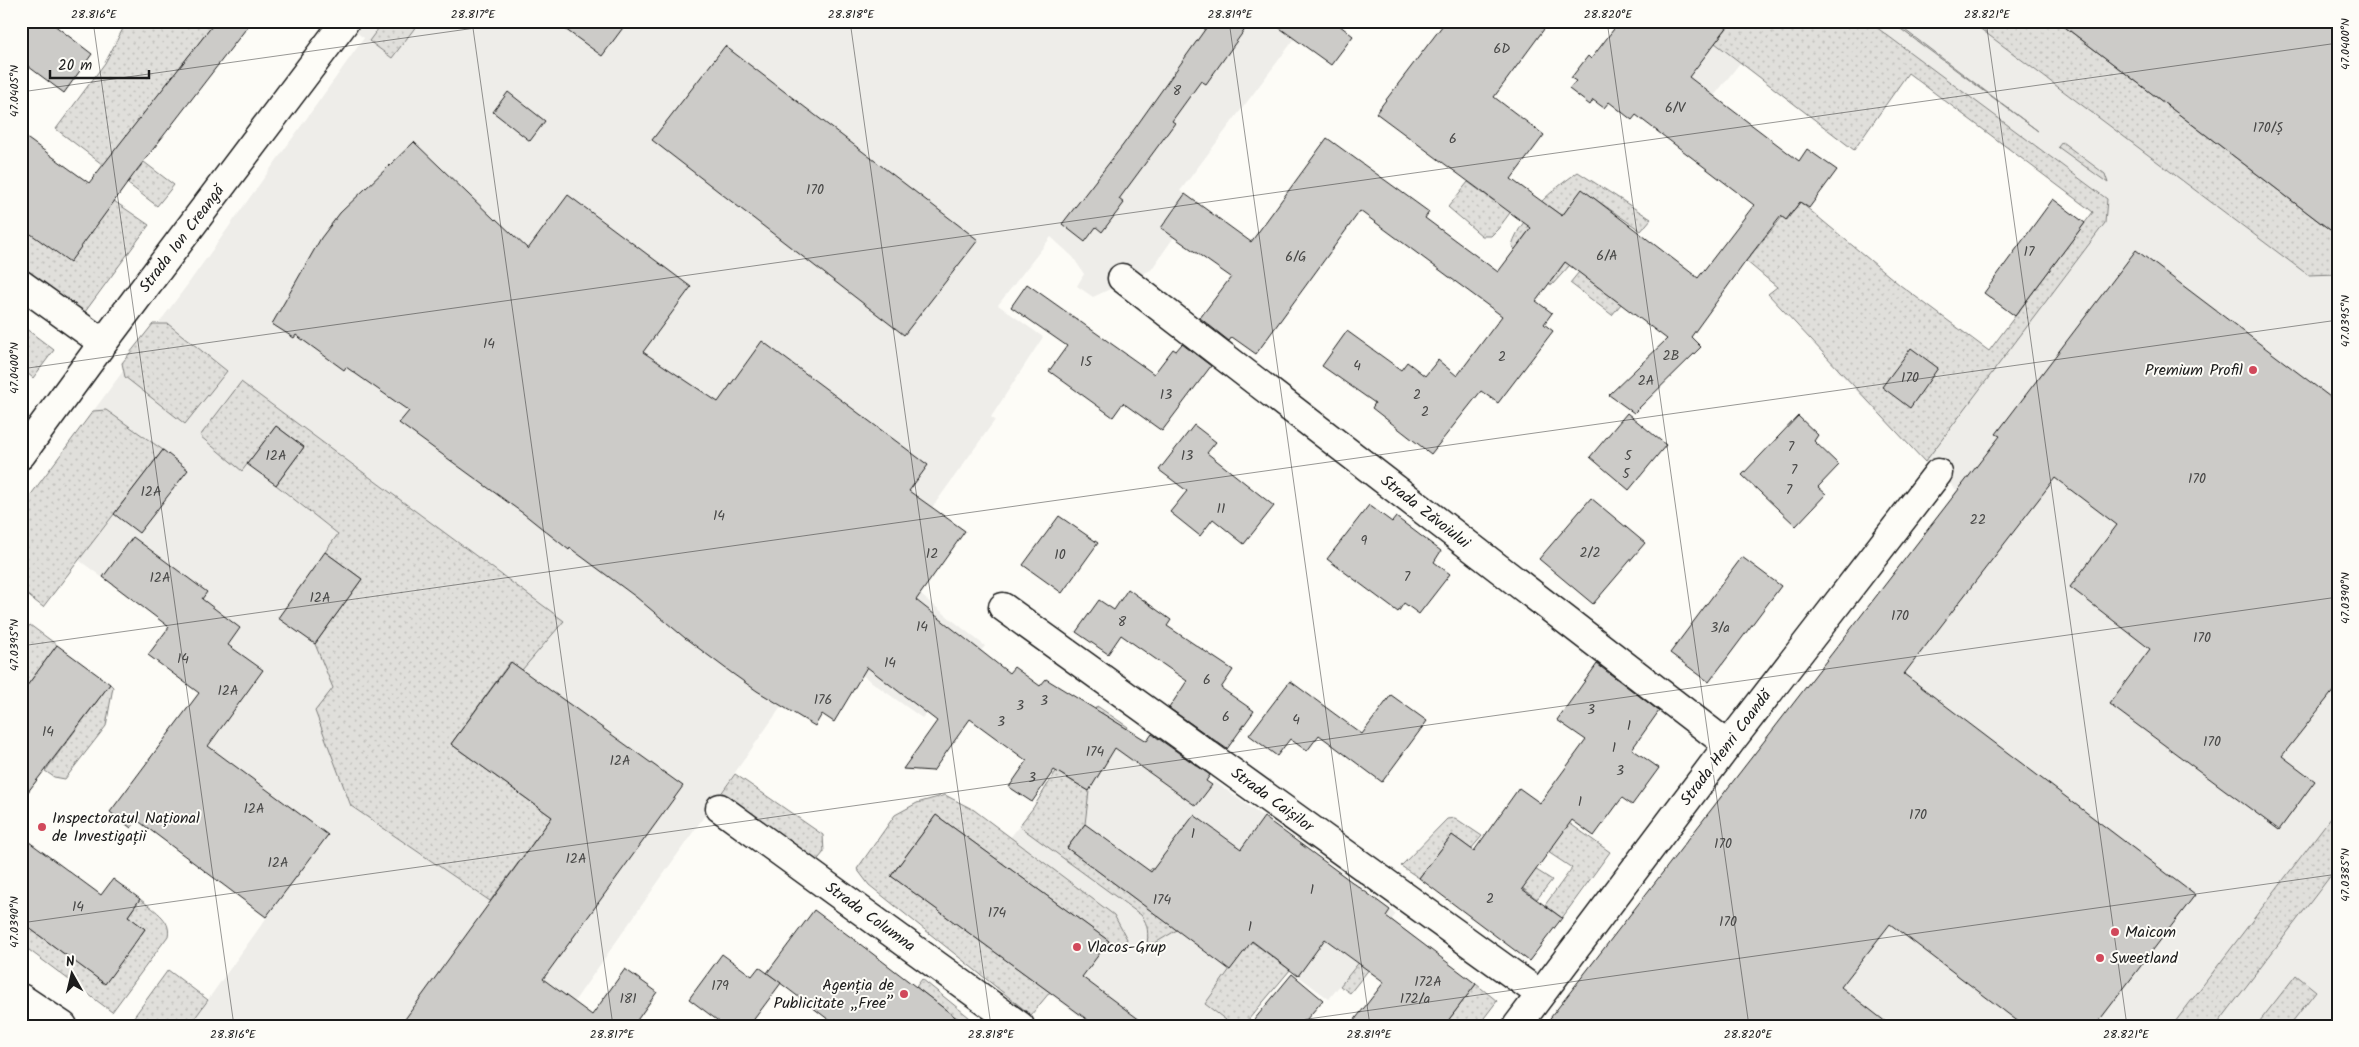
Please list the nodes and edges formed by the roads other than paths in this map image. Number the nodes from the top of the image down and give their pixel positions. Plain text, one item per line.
1 (344, 24) dead end
2 (1122, 278) dead end
3 (21, 284) edge
4 (103, 342) junction
5 (21, 455) edge
6 (1938, 473) dead end
7 (1003, 607) dead end
8 (1728, 745) junction
9 (720, 808) dead end
10 (1540, 994) junction
11 (21, 998) edge
12 (63, 1026) edge
13 (1020, 1026) edge
14 (1517, 1026) edge

1 - 4 street, Strada Ion Creangă
2 - 8 street, Strada Zăvoiului
3 - 4 street
4 - 5 street, Strada Ion Creangă
6 - 8 street, Strada Henri Coandă
7 - 10 street, Strada Caișilor
8 - 10 street, Strada Henri Coandă
9 - 13 street, Strada Columna
10 - 14 street, Strada Henri Coandă
11 - 12 street

